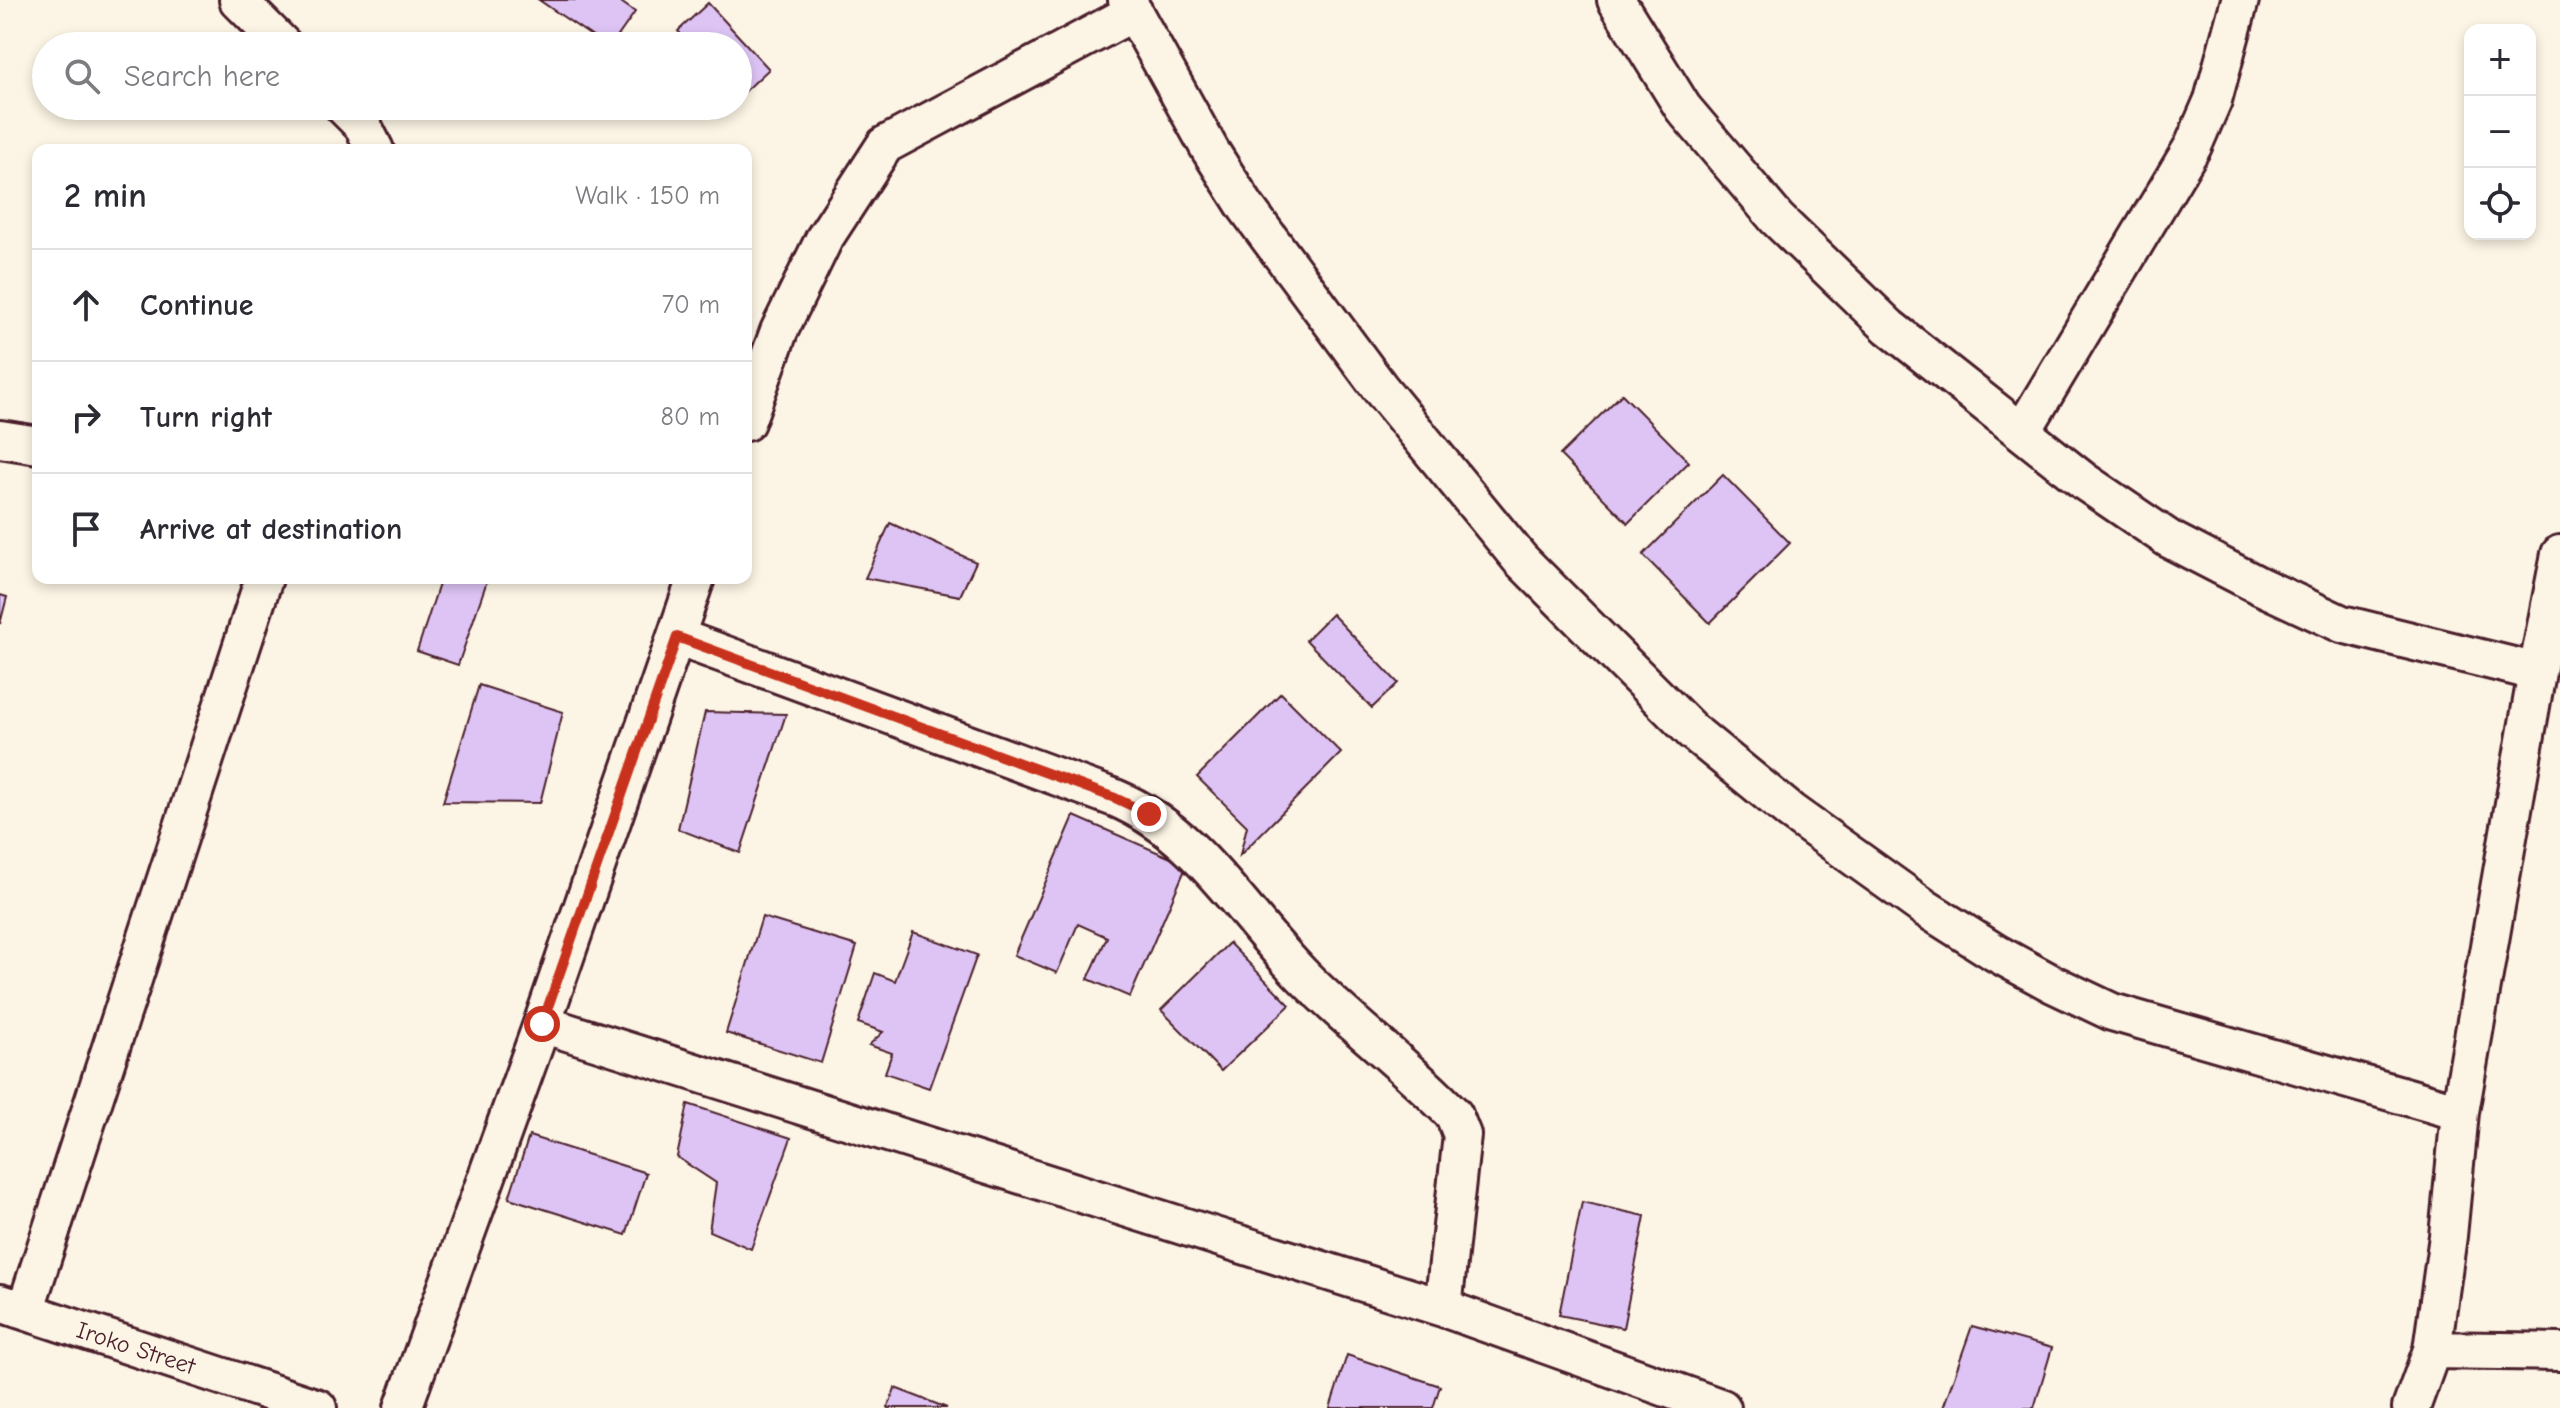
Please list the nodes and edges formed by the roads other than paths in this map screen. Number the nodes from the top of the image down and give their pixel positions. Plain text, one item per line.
1 (238, 0) edge
2 (1616, 0) edge
3 (2240, 0) edge
4 (1130, 6) edge
5 (270, 32) edge
6 (357, 120) edge
7 (372, 144) edge
8 (752, 405) edge
9 (2022, 432) junction
10 (0, 439) edge
11 (32, 444) edge
12 (2560, 554) edge
13 (262, 584) edge
14 (694, 584) edge
15 (677, 637) junction
16 (2537, 672) junction
17 (542, 1024) junction
18 (2460, 1112) junction
19 (12, 1307) edge
20 (1443, 1308) junction
21 (2432, 1350) junction
22 (2560, 1352) edge
23 (318, 1408) edge
24 (403, 1408) edge
25 (1722, 1408) edge
26 (2411, 1408) edge

1 - 5 street
2 - 9 street
3 - 9 street
4 - 8 street
4 - 18 street
6 - 7 street
9 - 16 street
10 - 11 street
12 - 16 street
13 - 19 street
14 - 15 street
15 - 17 street
15 - 20 street
16 - 18 street
17 - 20 street
17 - 24 street
18 - 21 street
19 - 23 street, Iroko Street
20 - 25 street
21 - 22 street
21 - 26 street

